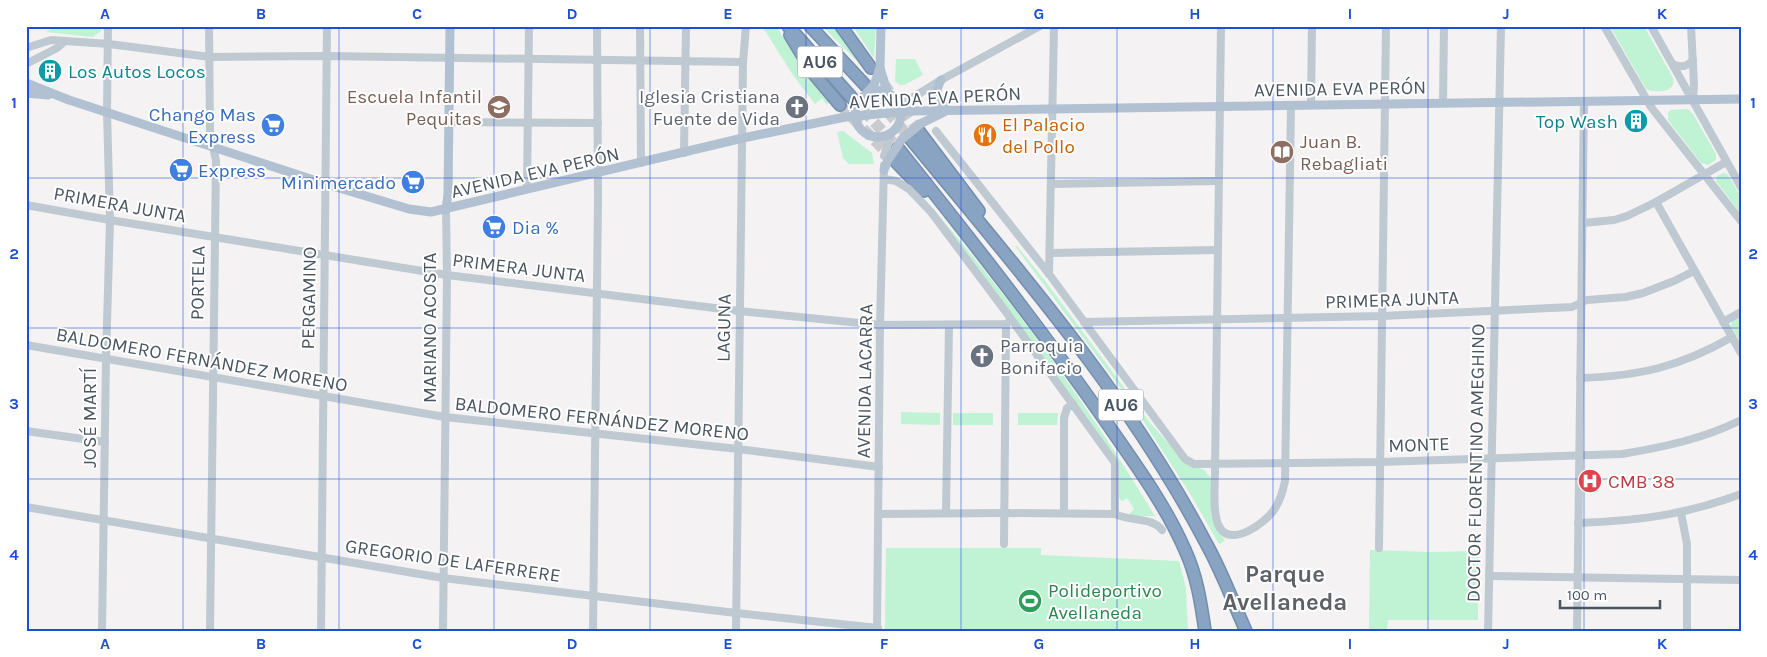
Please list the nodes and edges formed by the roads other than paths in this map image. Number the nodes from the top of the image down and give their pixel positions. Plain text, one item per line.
1 (108, 26) edge
2 (210, 26) edge
3 (327, 26) edge
4 (450, 26) edge
5 (529, 26) edge
6 (597, 26) edge
7 (640, 26) edge
8 (686, 26) edge
9 (746, 26) edge
10 (787, 26) edge
11 (810, 26) edge
12 (841, 26) edge
13 (846, 26) edge
14 (881, 26) edge
15 (1040, 26) edge
16 (1054, 26) edge
17 (1221, 26) edge
18 (1312, 26) edge
19 (1386, 26) edge
20 (1444, 26) edge
21 (1501, 26) edge
22 (1604, 26) edge
23 (1651, 26) edge
24 (1691, 26) edge
25 (64, 41) junction
26 (109, 44) junction
27 (26, 48) edge
28 (858, 49) junction
29 (327, 56) junction
30 (210, 57) junction
31 (449, 59) junction
32 (529, 60) junction
33 (1693, 60) junction
34 (597, 61) junction
35 (640, 61) junction
36 (686, 61) junction
37 (743, 62) junction
38 (26, 64) edge
39 (1673, 64) junction
40 (876, 68) junction
41 (941, 80) junction
42 (26, 83) edge
43 (866, 91) junction
44 (26, 92) edge
45 (888, 94) junction
46 (852, 98) tunnel mouth
47 (1741, 99) edge
48 (69, 100) junction
49 (1646, 100) junction
50 (1693, 100) junction
51 (1584, 101) junction
52 (1499, 102) junction
53 (1443, 103) junction
54 (1385, 104) junction
55 (840, 105) tunnel mouth
56 (1311, 105) junction
57 (1220, 106) junction
58 (1291, 106) junction
59 (904, 108) junction
60 (1053, 109) junction
61 (948, 110) junction
62 (108, 112) junction
63 (856, 116) junction
64 (449, 122) junction
65 (598, 123) junction
66 (527, 124) junction
67 (915, 130) junction
68 (936, 131) dead end
69 (892, 133) junction
70 (743, 138) junction
71 (213, 147) junction
72 (898, 148) tunnel mouth
73 (684, 153) junction
74 (889, 159) junction
75 (1726, 162) junction
76 (641, 163) junction
77 (598, 173) junction
78 (1704, 174) junction
79 (884, 175) junction
80 (1219, 181) junction
81 (326, 184) junction
82 (1051, 184) junction
83 (1741, 187) edge
84 (527, 189) junction
85 (1656, 202) junction
86 (26, 205) edge
87 (446, 210) junction
88 (110, 220) junction
89 (1741, 221) edge
90 (1583, 223) junction
91 (964, 232) junction
92 (214, 237) junction
93 (1218, 250) junction
94 (1050, 253) junction
95 (325, 256) junction
96 (1694, 271) junction
97 (1049, 274) junction
98 (447, 275) junction
99 (597, 293) junction
100 (1581, 303) junction
101 (740, 311) junction
102 (1494, 312) junction
103 (1741, 312) edge
104 (1382, 316) junction
105 (1288, 318) junction
106 (1217, 320) junction
107 (1008, 322) junction
108 (1084, 322) junction
109 (1723, 322) junction
110 (880, 325) junction
111 (949, 325) junction
112 (1732, 337) junction
113 (26, 345) edge
114 (1741, 353) edge
115 (106, 358) junction
116 (212, 377) junction
117 (1580, 378) junction
118 (323, 396) junction
119 (1073, 404) junction
120 (445, 417) junction
121 (1741, 420) edge
122 (26, 431) edge
123 (595, 434) junction
124 (105, 442) junction
125 (738, 449) junction
126 (1579, 454) junction
127 (1491, 458) junction
128 (1380, 462) junction
129 (1286, 463) junction
130 (1215, 464) junction
131 (879, 467) junction
132 (1741, 494) edge
133 (26, 507) edge
134 (946, 513) junction
135 (1004, 513) junction
136 (1064, 513) junction
137 (1681, 513) junction
138 (878, 514) junction
139 (1115, 514) junction
140 (104, 521) junction
141 (1578, 523) junction
142 (1162, 530) dead end
143 (210, 539) junction
144 (1004, 544) dead end
145 (1378, 548) dead end
146 (322, 558) junction
147 (1489, 576) junction
148 (443, 578) junction
149 (1578, 578) junction
150 (1688, 579) junction
151 (1741, 580) edge
152 (593, 596) junction
153 (736, 613) junction
154 (878, 629) edge
155 (102, 631) edge
156 (210, 631) edge
157 (321, 631) edge
158 (442, 631) edge
159 (593, 631) edge
160 (736, 631) edge
161 (1204, 631) edge
162 (1246, 631) edge
163 (1488, 631) edge
164 (1577, 631) edge
165 (1687, 631) edge

1 - 26 street, JOSÉ MARTÍ
2 - 30 street, PORTELA
3 - 29 street, PERGAMINO
4 - 31 main road, MARIANO ACOSTA
5 - 32 street
6 - 34 street
7 - 35 street
8 - 36 street
9 - 37 street, LAGUNA
10 - 46 highway, AU6
10 - 55 highway
11 - 43 highway, AU6
12 - 28 highway
13 - 28 highway
14 - 40 main road
15 - 41 street
16 - 60 street
17 - 57 street
18 - 56 street
19 - 54 street
20 - 53 street
21 - 52 street, DOCTOR FLORENTINO AMEGHINO
22 - 49 street
23 - 39 street
24 - 33 street
25 - 26 street
25 - 27 street
25 - 38 street
26 - 30 street
26 - 62 street, JOSÉ MARTÍ
28 - 40 highway
29 - 30 street
29 - 31 street
29 - 81 street, PERGAMINO
30 - 71 street, PORTELA
31 - 32 street
31 - 64 main road, MARIANO ACOSTA
32 - 34 street
32 - 66 street
33 - 39 street
33 - 50 street
34 - 35 street
34 - 65 street
35 - 36 street
35 - 76 street
36 - 37 street
36 - 73 street
37 - 70 street, LAGUNA
39 - 50 street
40 - 43 main road, bridge
40 - 45 main road, bridge
41 - 59 street
41 - 61 main road
42 - 48 main road, AVENIDA EVA PERÓN
43 - 45 main road, bridge
43 - 63 main road, bridge
44 - 48 main road, AVENIDA EVA PERÓN
45 - 59 main road, bridge
47 - 50 main road, AVENIDA EVA PERÓN
48 - 62 main road, AVENIDA EVA PERÓN
49 - 50 main road, AVENIDA EVA PERÓN
49 - 51 main road, AVENIDA EVA PERÓN
49 - 78 street
50 - 75 street
51 - 52 main road, AVENIDA EVA PERÓN
51 - 90 street
52 - 53 main road, AVENIDA EVA PERÓN
52 - 102 street, DOCTOR FLORENTINO AMEGHINO
53 - 54 main road, AVENIDA EVA PERÓN
54 - 56 main road, AVENIDA EVA PERÓN
54 - 104 street
56 - 58 main road, AVENIDA EVA PERÓN
57 - 58 main road, AVENIDA EVA PERÓN
57 - 60 main road, AVENIDA EVA PERÓN
57 - 80 street
58 - 105 street
59 - 61 main road, AVENIDA EVA PERÓN
59 - 63 main road, AVENIDA EVA PERÓN, bridge
59 - 69 main road, bridge
60 - 61 main road, AVENIDA EVA PERÓN
60 - 82 street
61 - 67 main road
62 - 71 main road, AVENIDA EVA PERÓN
62 - 88 street, JOSÉ MARTÍ
63 - 69 main road, bridge
63 - 70 main road, AVENIDA EVA PERÓN, bridge
64 - 66 street
64 - 87 main road, MARIANO ACOSTA
65 - 66 street
65 - 77 street
66 - 84 street
67 - 74 main road, bridge
67 - 162 highway, AU6
68 - 97 street
69 - 74 street, bridge
70 - 73 main road, AVENIDA EVA PERÓN
70 - 101 street, LAGUNA
71 - 81 main road, AVENIDA EVA PERÓN
71 - 92 street, PORTELA
72 - 91 highway, AU6
73 - 76 main road, AVENIDA EVA PERÓN
74 - 79 main road
74 - 91 highway
75 - 78 street
75 - 83 street
76 - 77 main road, AVENIDA EVA PERÓN
77 - 84 main road, AVENIDA EVA PERÓN
77 - 99 street
78 - 85 street
78 - 89 street
79 - 107 street
79 - 110 street, AVENIDA LACARRA
80 - 82 street
80 - 93 street
81 - 87 main road, AVENIDA EVA PERÓN
81 - 95 street, PERGAMINO
82 - 94 street
84 - 87 main road, AVENIDA EVA PERÓN
85 - 90 street
85 - 96 street
86 - 88 street, PRIMERA JUNTA
87 - 98 street, MARIANO ACOSTA
88 - 92 street, PRIMERA JUNTA
88 - 115 street, JOSÉ MARTÍ
90 - 100 street
91 - 161 highway, AU6
92 - 95 street, PRIMERA JUNTA
92 - 116 street, PORTELA
93 - 94 street
93 - 106 street
94 - 97 street
95 - 98 street, PRIMERA JUNTA
95 - 118 street, PERGAMINO
96 - 100 street, PRIMERA JUNTA
96 - 109 street
97 - 108 street
98 - 99 street, PRIMERA JUNTA
98 - 120 street, MARIANO ACOSTA
99 - 101 street, PRIMERA JUNTA
99 - 123 street
100 - 102 street, PRIMERA JUNTA
100 - 117 street
101 - 110 street, PRIMERA JUNTA
101 - 125 street, LAGUNA
102 - 104 street, PRIMERA JUNTA
102 - 127 street, DOCTOR FLORENTINO AMEGHINO
103 - 109 street
104 - 105 street, PRIMERA JUNTA
104 - 128 street
105 - 106 street, PRIMERA JUNTA
105 - 129 street
106 - 108 street, PRIMERA JUNTA
106 - 130 street
107 - 111 street, PRIMERA JUNTA
107 - 119 street
107 - 135 street
108 - 130 street, MONTE
109 - 112 street
110 - 111 street, PRIMERA JUNTA
110 - 131 street, AVENIDA LACARRA
111 - 134 street
112 - 114 street
112 - 117 street
113 - 115 street, BALDOMERO FERNÁNDEZ MORENO
115 - 116 street, BALDOMERO FERNÁNDEZ MORENO
115 - 124 street, JOSÉ MARTÍ
116 - 118 street, BALDOMERO FERNÁNDEZ MORENO
116 - 143 street, PORTELA
117 - 126 street
118 - 120 street, BALDOMERO FERNÁNDEZ MORENO
118 - 146 street, PERGAMINO
119 - 136 street
119 - 139 street
120 - 123 street, BALDOMERO FERNÁNDEZ MORENO
120 - 148 street, MARIANO ACOSTA
121 - 126 street, MONTE
122 - 124 street
123 - 125 street, BALDOMERO FERNÁNDEZ MORENO
123 - 152 street
124 - 140 street, JOSÉ MARTÍ
125 - 131 street, BALDOMERO FERNÁNDEZ MORENO
125 - 153 street, LAGUNA
126 - 127 street, MONTE
126 - 141 street
127 - 128 street, MONTE
127 - 147 street, DOCTOR FLORENTINO AMEGHINO
128 - 129 street, MONTE
128 - 145 street
129 - 130 street, MONTE
129 - 130 street
131 - 138 street, AVENIDA LACARRA
132 - 137 street
133 - 140 street, GREGORIO DE LAFERRERE
134 - 135 street
134 - 138 street
135 - 136 street
135 - 144 street
136 - 139 street
137 - 141 street
137 - 150 street
138 - 154 street, AVENIDA LACARRA
139 - 142 street
140 - 143 street, GREGORIO DE LAFERRERE
140 - 155 street, JOSÉ MARTÍ
141 - 149 street
143 - 146 street, GREGORIO DE LAFERRERE
143 - 156 street, PORTELA
146 - 148 street, GREGORIO DE LAFERRERE
146 - 157 street, PERGAMINO
147 - 149 street
147 - 163 street, DOCTOR FLORENTINO AMEGHINO
148 - 152 street, GREGORIO DE LAFERRERE
148 - 158 street, MARIANO ACOSTA
149 - 150 street
149 - 164 street
150 - 151 street
150 - 165 street
152 - 153 street, GREGORIO DE LAFERRERE
152 - 159 street
153 - 154 street, GREGORIO DE LAFERRERE
153 - 160 street, LAGUNA

